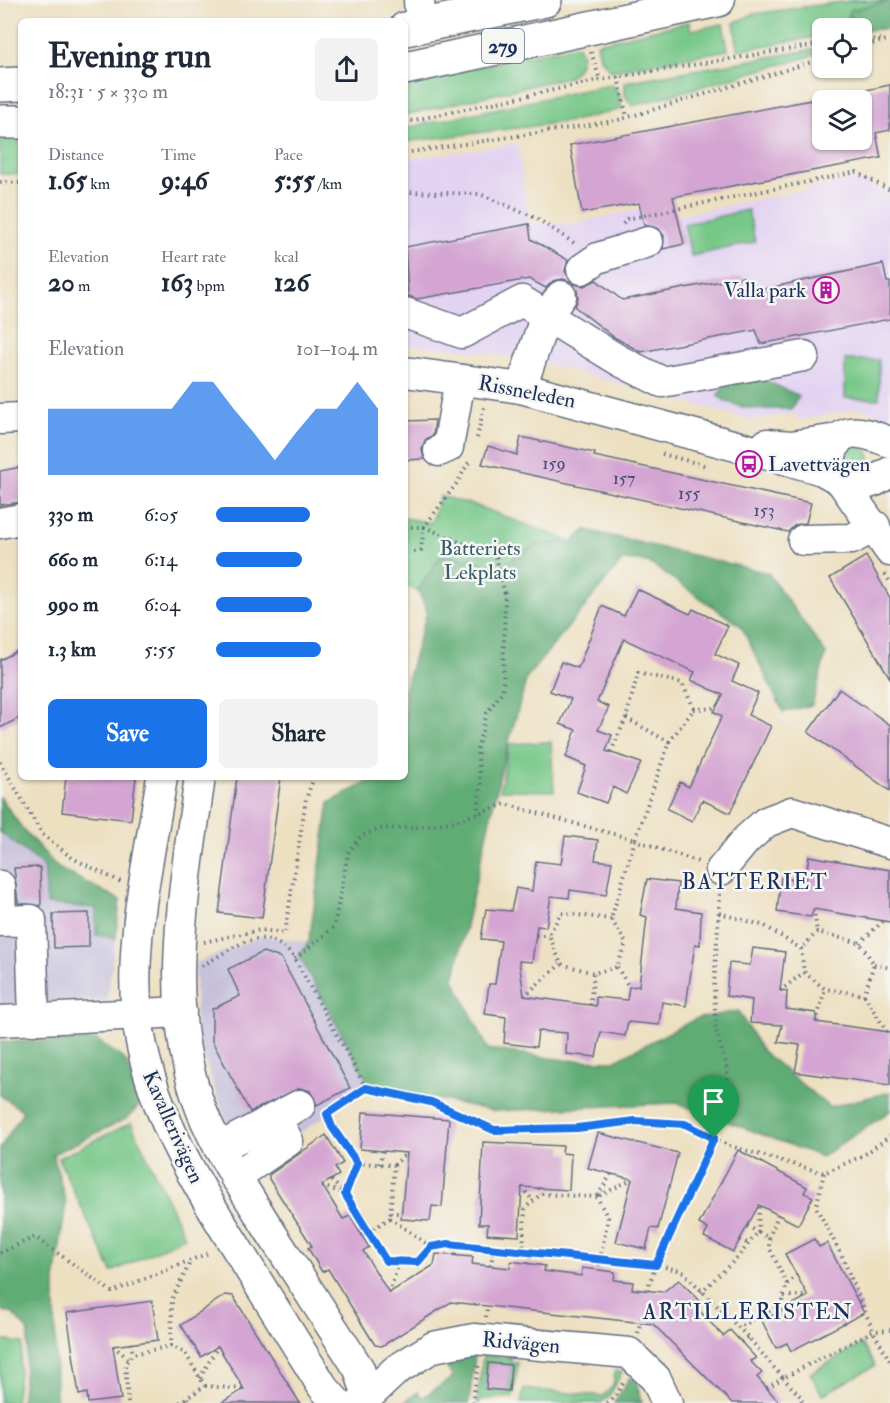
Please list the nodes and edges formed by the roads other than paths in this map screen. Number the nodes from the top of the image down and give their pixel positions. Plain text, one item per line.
1 (545, 0) edge
2 (718, 0) edge
3 (415, 19) edge
4 (408, 56) edge
5 (408, 67) edge
6 (18, 84) edge
7 (0, 85) edge
8 (0, 122) edge
9 (18, 122) edge
10 (648, 242) dead end
11 (590, 263) road end
12 (553, 307) junction
13 (408, 314) edge
14 (804, 356) dead end
15 (408, 372) edge
16 (460, 380) junction
17 (521, 388) junction
18 (18, 406) edge
19 (0, 419) edge
20 (647, 420) junction
21 (838, 439) junction
22 (881, 439) edge
23 (439, 452) dead end
24 (881, 476) edge
25 (839, 478) junction
26 (18, 520) edge
27 (0, 523) edge
28 (875, 526) junction
29 (803, 540) dead end
30 (890, 551) edge
31 (162, 780) edge
32 (200, 780) edge
33 (890, 843) edge
34 (721, 870) road end
35 (0, 886) edge
36 (181, 1012) junction
37 (137, 1015) junction
38 (34, 1020) junction
39 (0, 1021) edge
40 (219, 1148) junction
41 (235, 1177) junction
42 (364, 1400) edge
43 (337, 1403) edge
44 (667, 1403) edge

1 - 3 main road, 279
2 - 5 main road, 279
3 - 4 main road
6 - 7 main road
8 - 9 main road
10 - 11 street
12 - 13 street
12 - 14 street
12 - 17 street
15 - 16 street, Rissneleden
16 - 17 street, Rissneleden
16 - 23 street
17 - 20 street, Rissneleden
18 - 19 street
20 - 21 street, Rissneleden
20 - 25 street, Rissneleden
21 - 22 street, Rissneleden
21 - 25 street
22 - 24 street, Rissneleden
24 - 25 street, Rissneleden
24 - 28 street
25 - 28 street
26 - 27 street
28 - 29 street
28 - 30 street
31 - 37 street, Kavallerivägen
32 - 36 street, Kavallerivägen
33 - 34 street
35 - 38 street
36 - 37 street
36 - 40 street, Kavallerivägen
37 - 38 street
37 - 43 street, Kavallerivägen
38 - 39 street
40 - 41 street, Kavallerivägen
40 - 41 street
41 - 42 street, Kavallerivägen
42 - 44 street, Ridvägen

